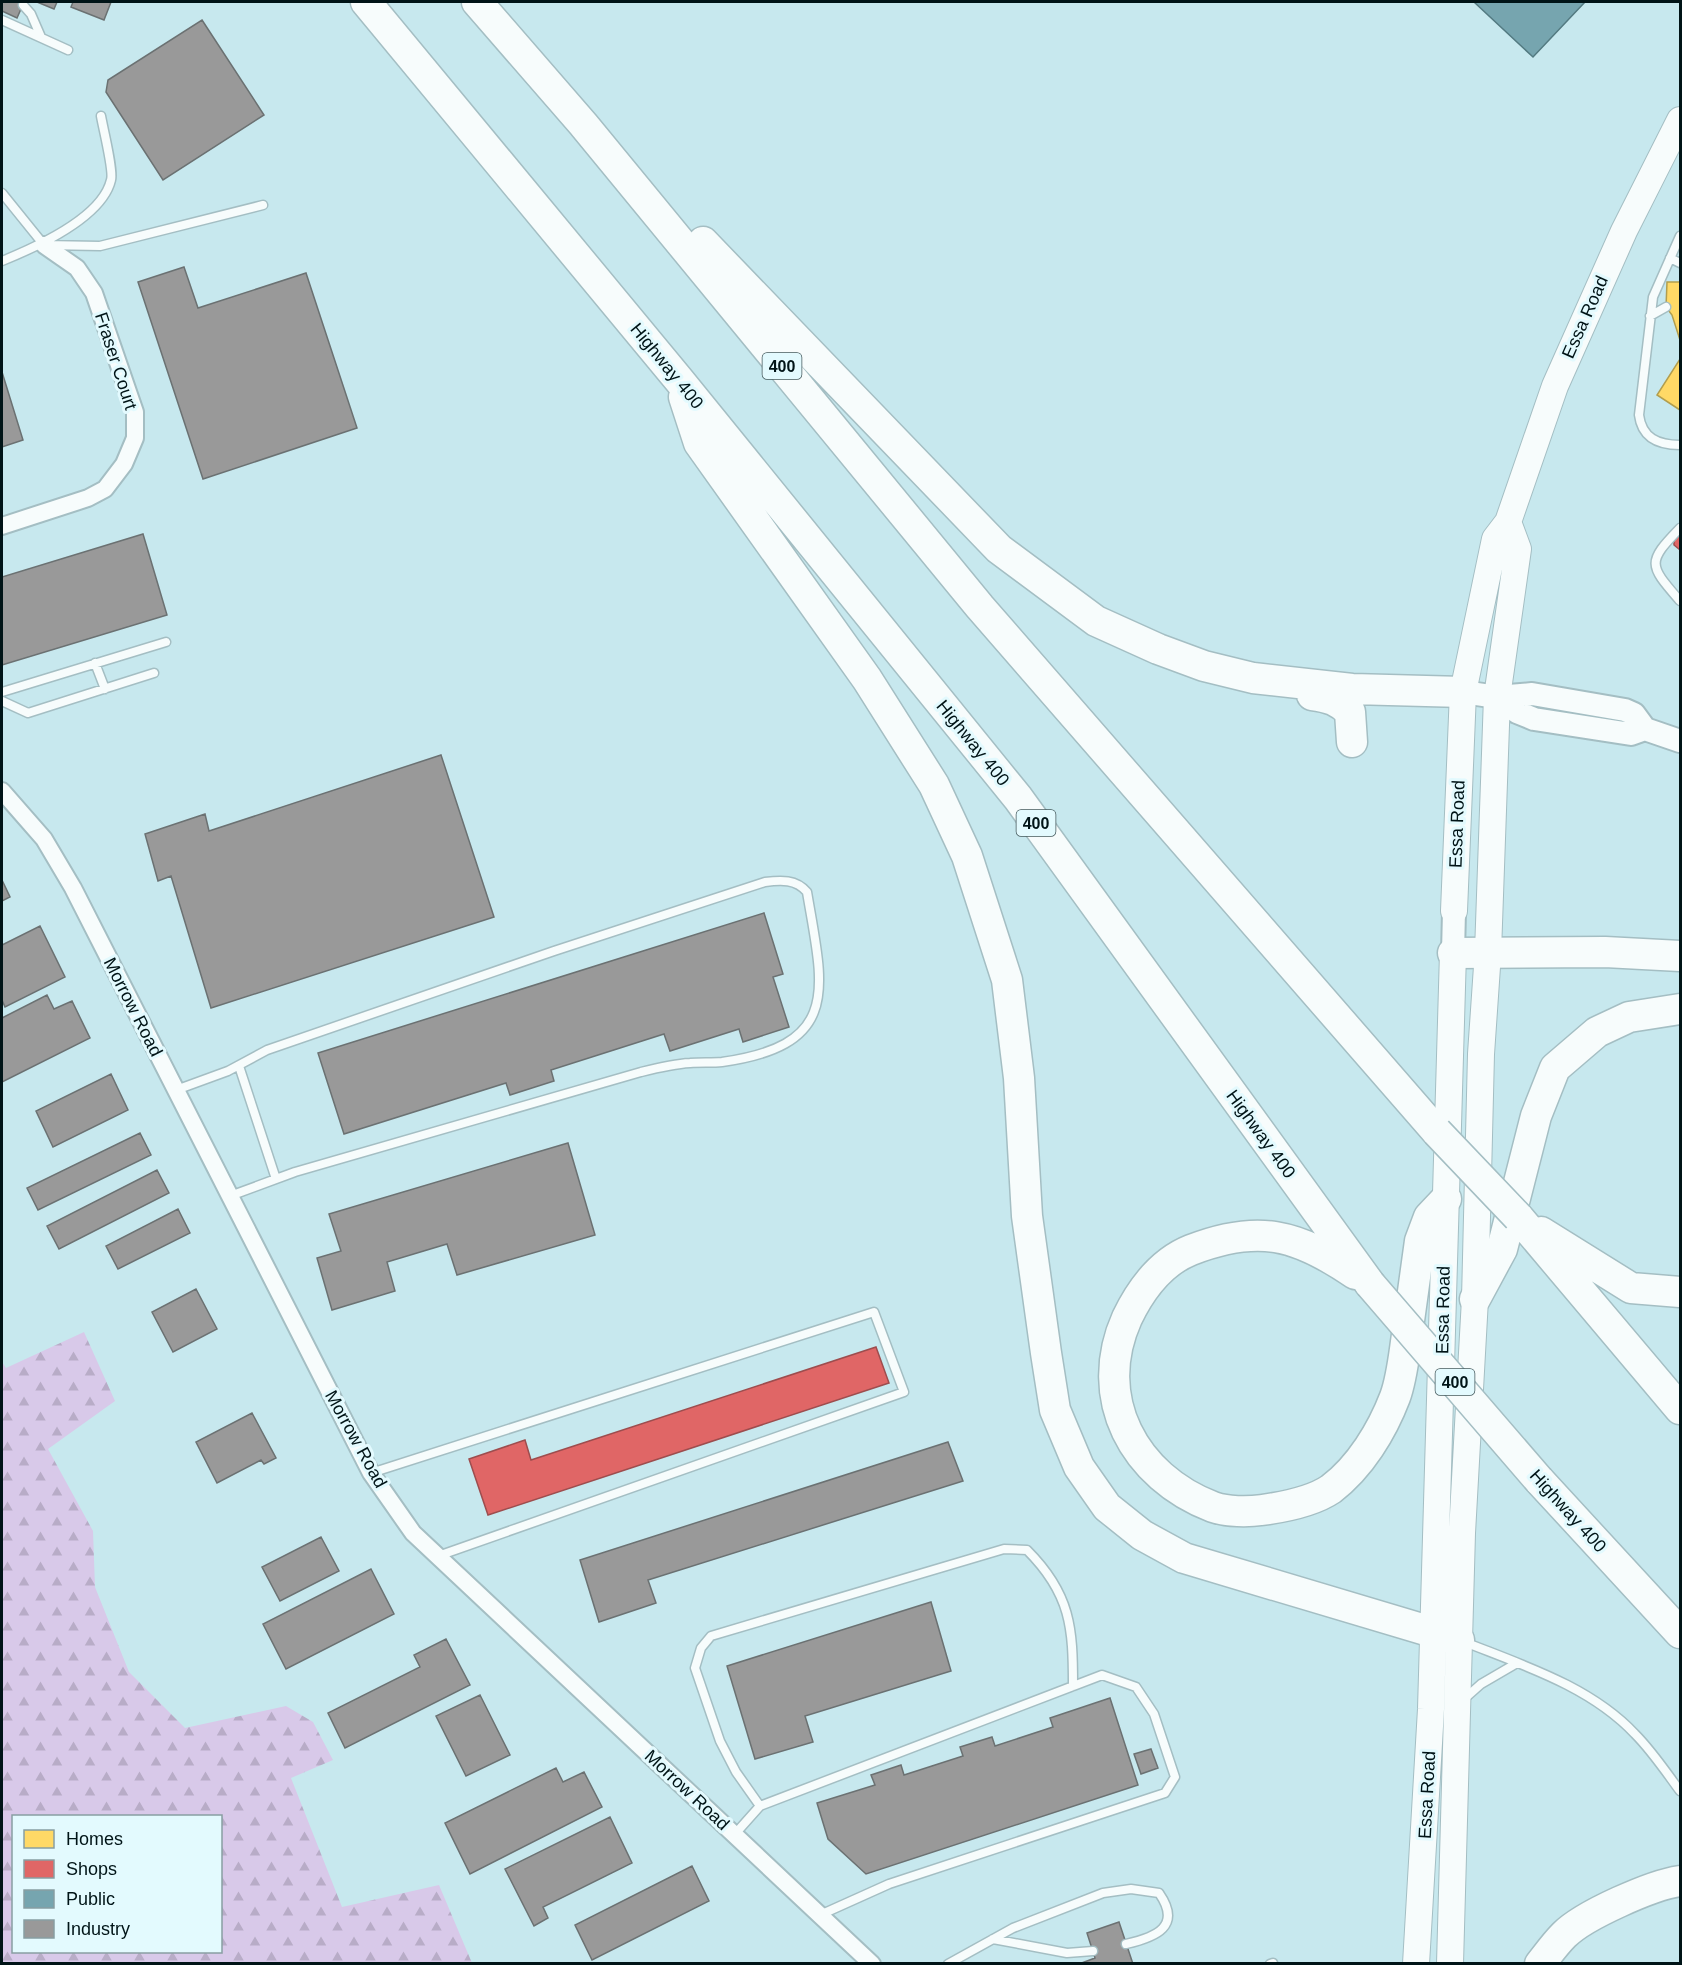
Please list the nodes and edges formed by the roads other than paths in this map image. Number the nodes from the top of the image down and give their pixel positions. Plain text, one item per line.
1 (366, 2) edge
2 (477, 2) edge
3 (23, 5) dead end
4 (2, 20) edge
5 (41, 38) junction
6 (68, 50) dead end
7 (101, 116) dead end
8 (1680, 120) edge
9 (583, 124) junction
10 (2, 194) edge
11 (263, 205) dead end
12 (1680, 236) edge
13 (44, 244) junction
14 (1670, 258) junction
15 (2, 261) edge
16 (1680, 264) edge
17 (1666, 307) dead end
18 (1650, 316) junction
19 (679, 380) junction
20 (1680, 445) edge
21 (1508, 522) junction
22 (2, 526) edge
23 (1680, 528) edge
24 (1680, 601) edge
25 (166, 642) dead end
26 (96, 663) junction
27 (154, 673) dead end
28 (1253, 678) junction
29 (105, 689) junction
30 (2, 692) edge
31 (1463, 692) junction
32 (1497, 697) junction
33 (2, 701) edge
34 (1680, 741) edge
35 (1352, 742) dead end
36 (2, 791) edge
37 (1454, 910) joint
38 (1488, 952) junction
39 (1454, 953) junction
40 (1680, 956) edge
41 (1680, 1008) edge
42 (239, 1066) junction
43 (176, 1090) junction
44 (276, 1179) junction
45 (230, 1196) junction
46 (1446, 1199) junction
47 (1518, 1217) junction
48 (1370, 1284) junction
49 (1680, 1292) edge
50 (1475, 1299) junction
51 (1680, 1409) edge
52 (371, 1473) junction
53 (438, 1556) junction
54 (1680, 1633) edge
55 (1446, 1636) junction
56 (1517, 1663) junction
57 (1073, 1686) junction
58 (1458, 1705) junction
59 (1680, 1791) edge
60 (760, 1806) junction
61 (735, 1834) junction
62 (1680, 1881) edge
63 (820, 1915) junction
64 (993, 1939) junction
65 (1126, 1944) dead end
66 (1093, 1951) dead end
67 (872, 1964) edge
68 (948, 1964) edge
69 (1416, 1964) edge
70 (1450, 1964) edge
71 (1540, 1964) edge

1 - 19 highway, Highway 400 / 400
2 - 9 highway, 400
3 - 5 lane
4 - 5 lane
5 - 6 lane
7 - 13 lane
8 - 21 main road, Essa Road
9 - 28 highway
9 - 47 highway, 400, bridge
10 - 13 lane
11 - 13 lane
12 - 14 lane
13 - 15 lane
13 - 22 street, Fraser Court
14 - 16 lane
14 - 18 lane
17 - 18 lane
18 - 20 lane
19 - 48 highway, Highway 400 / 400
19 - 55 highway
21 - 31 main road, Essa Road
21 - 32 main road, Essa Road
23 - 24 lane
25 - 26 lane
26 - 29 lane
26 - 30 lane
27 - 29 lane
28 - 31 highway
28 - 35 highway
29 - 33 lane
31 - 32 street
31 - 37 main road, Essa Road
32 - 34 street
32 - 38 main road, Essa Road
36 - 43 street, Morrow Road
37 - 39 street, Essa Road
38 - 39 highway
38 - 40 highway
38 - 50 main road, Essa Road
39 - 46 main road, Essa Road
41 - 50 highway
42 - 43 lane
42 - 44 lane
42 - 44 lane
43 - 45 street, Morrow Road
44 - 45 lane
45 - 52 street, Morrow Road
46 - 48 highway
46 - 55 main road, Essa Road
47 - 49 highway
47 - 51 highway, 400
48 - 54 highway, Highway 400 / 400, bridge
50 - 55 main road, Essa Road
52 - 53 street, Morrow Road
52 - 53 lane
53 - 61 street, Morrow Road
55 - 56 lane
55 - 58 main road, Essa Road
55 - 69 main road, Essa Road
56 - 58 lane
56 - 59 lane
57 - 60 lane
57 - 60 lane
57 - 63 lane
58 - 70 main road, Essa Road
60 - 61 lane
61 - 63 street, Morrow Road
62 - 71 highway
63 - 67 street, Morrow Road
64 - 65 lane
64 - 66 lane
64 - 68 lane

